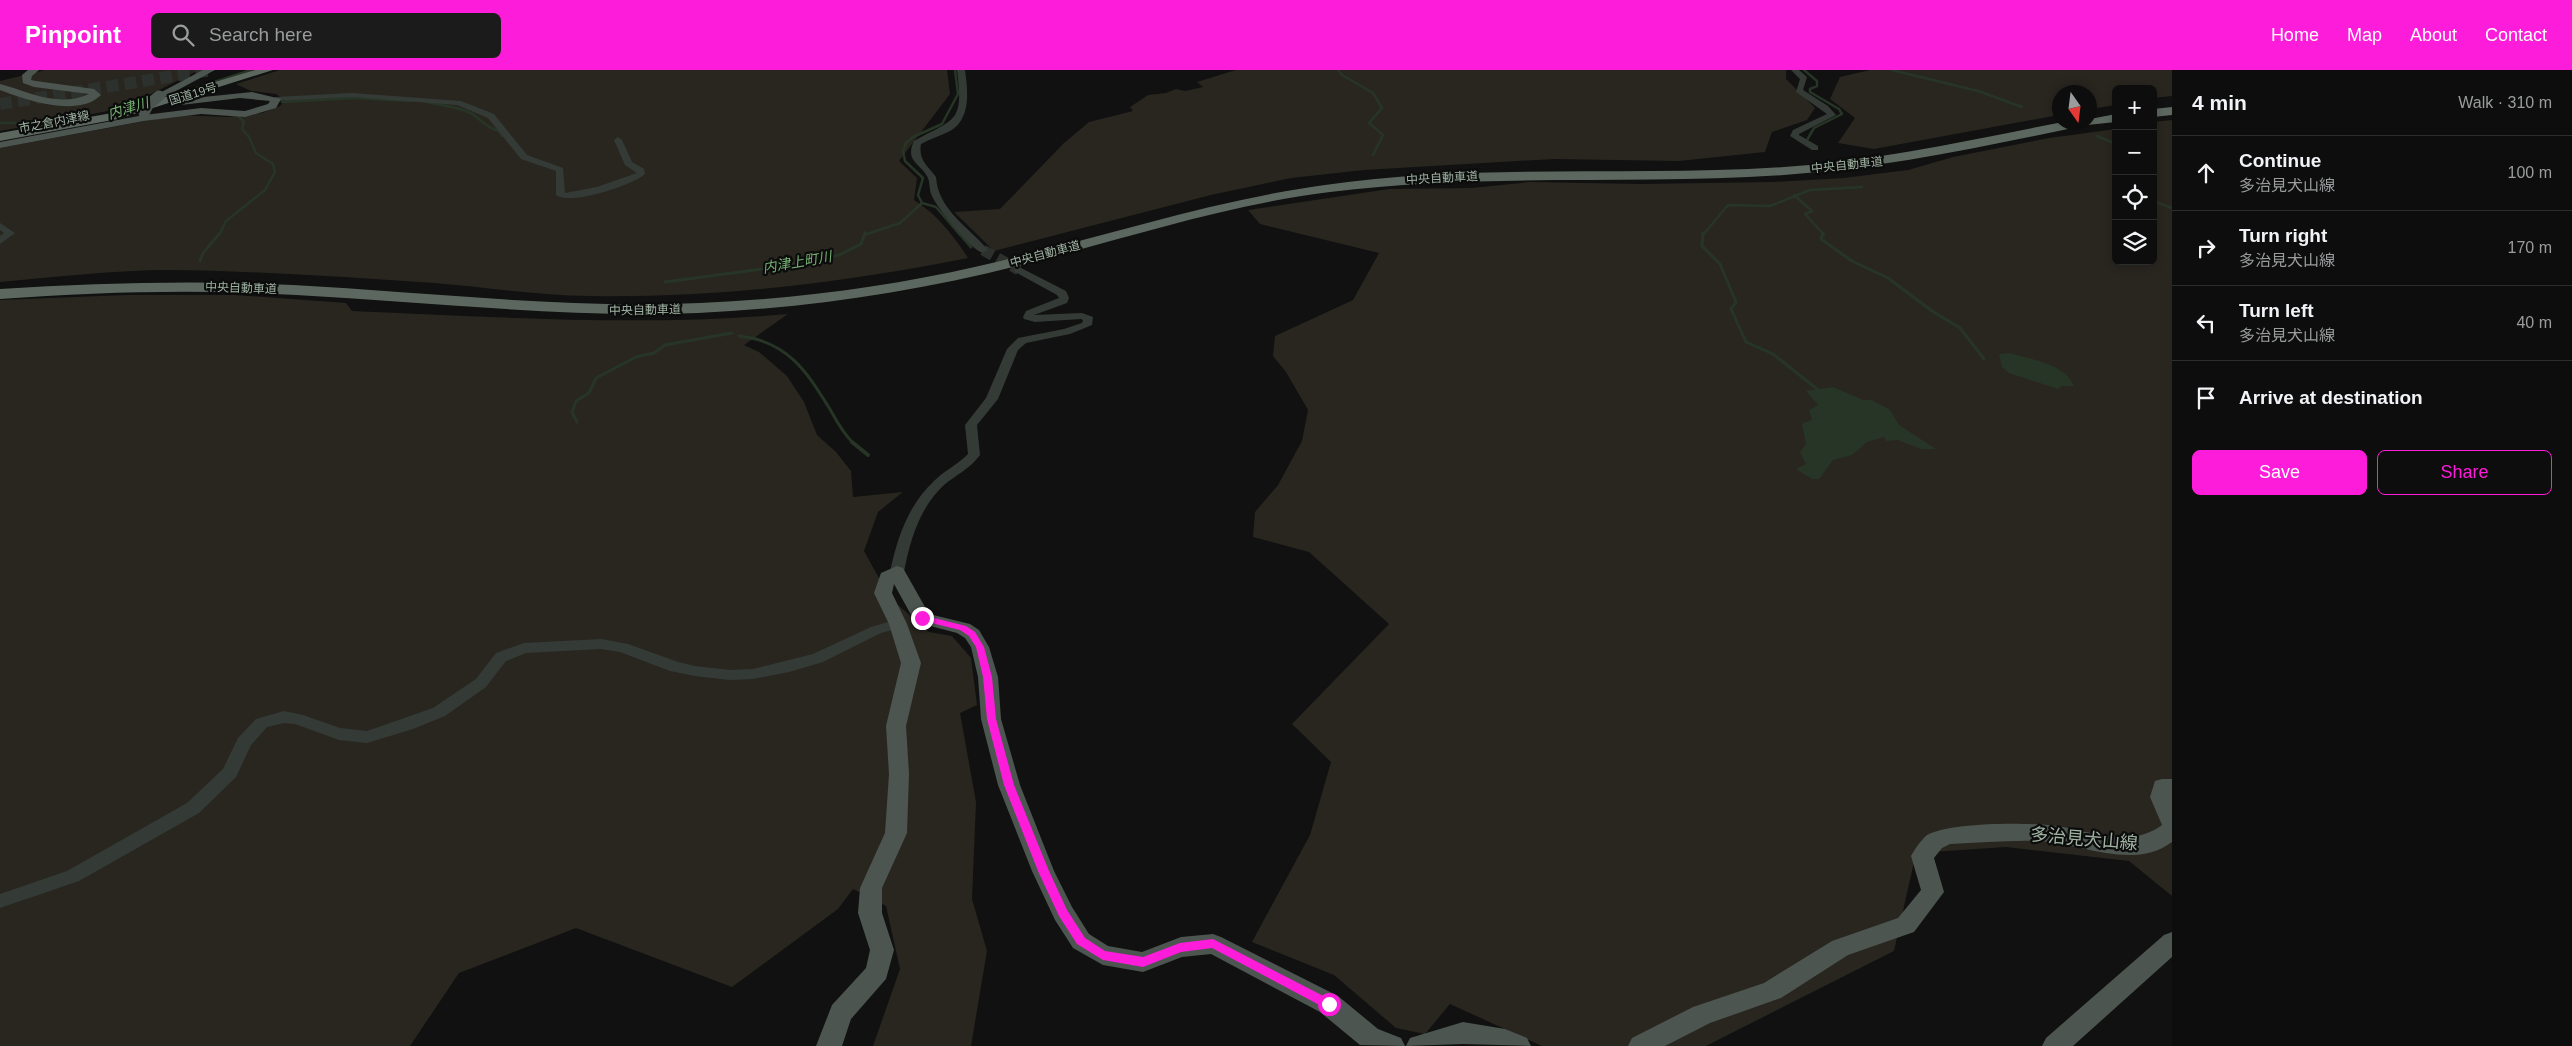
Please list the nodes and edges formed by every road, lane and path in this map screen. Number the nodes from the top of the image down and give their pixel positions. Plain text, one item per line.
1 (34, 70) edge
2 (210, 70) edge
3 (267, 70) edge
4 (961, 70) edge
5 (1795, 70) edge
6 (0, 87) edge
7 (178, 98) junction
8 (276, 100) junction
9 (197, 102) junction
10 (2172, 106) edge
11 (2157, 108) edge
12 (2172, 111) edge
13 (2112, 113) edge
14 (2157, 113) edge
15 (140, 114) junction
16 (2097, 115) edge
17 (2112, 119) edge
18 (2097, 121) edge
19 (2052, 123) edge
20 (2052, 129) edge
21 (0, 137) edge
22 (618, 140) dead end
23 (0, 145) edge
24 (1815, 148) dead end
25 (0, 226) edge
26 (0, 241) edge
27 (983, 250) tunnel mouth
28 (1019, 270) tunnel mouth
29 (0, 288) edge
30 (0, 294) edge
31 (897, 572) junction
32 (898, 624) junction
33 (2172, 787) edge
34 (2172, 823) edge
35 (2172, 830) edge
36 (0, 901) edge
37 (2172, 942) edge
38 (829, 1046) edge
39 (1392, 1046) edge
40 (1419, 1046) edge
41 (1518, 1046) edge
42 (1640, 1046) edge
43 (2055, 1046) edge

1 - 6 main road, 市之倉内津線
2 - 15 main road, bridge
3 - 7 highway, 国道19号
4 - 27 street
5 - 24 street
7 - 9 main road
7 - 15 highway, 国道19号
8 - 9 main road
8 - 15 main road, 市之倉内津線
8 - 22 street
9 - 15 highway
10 - 11 highway
12 - 14 highway
13 - 16 highway
15 - 21 highway, 国道19号
15 - 23 main road, 市之倉内津線
17 - 18 highway
19 - 29 highway, 中央自動車道
20 - 30 highway, 中央自動車道
25 - 26 street
28 - 31 street
31 - 32 main road
31 - 39 main road
32 - 36 street
32 - 38 main road
33 - 34 main road
35 - 42 main road, 多治見犬山線
37 - 43 main road
40 - 41 main road

